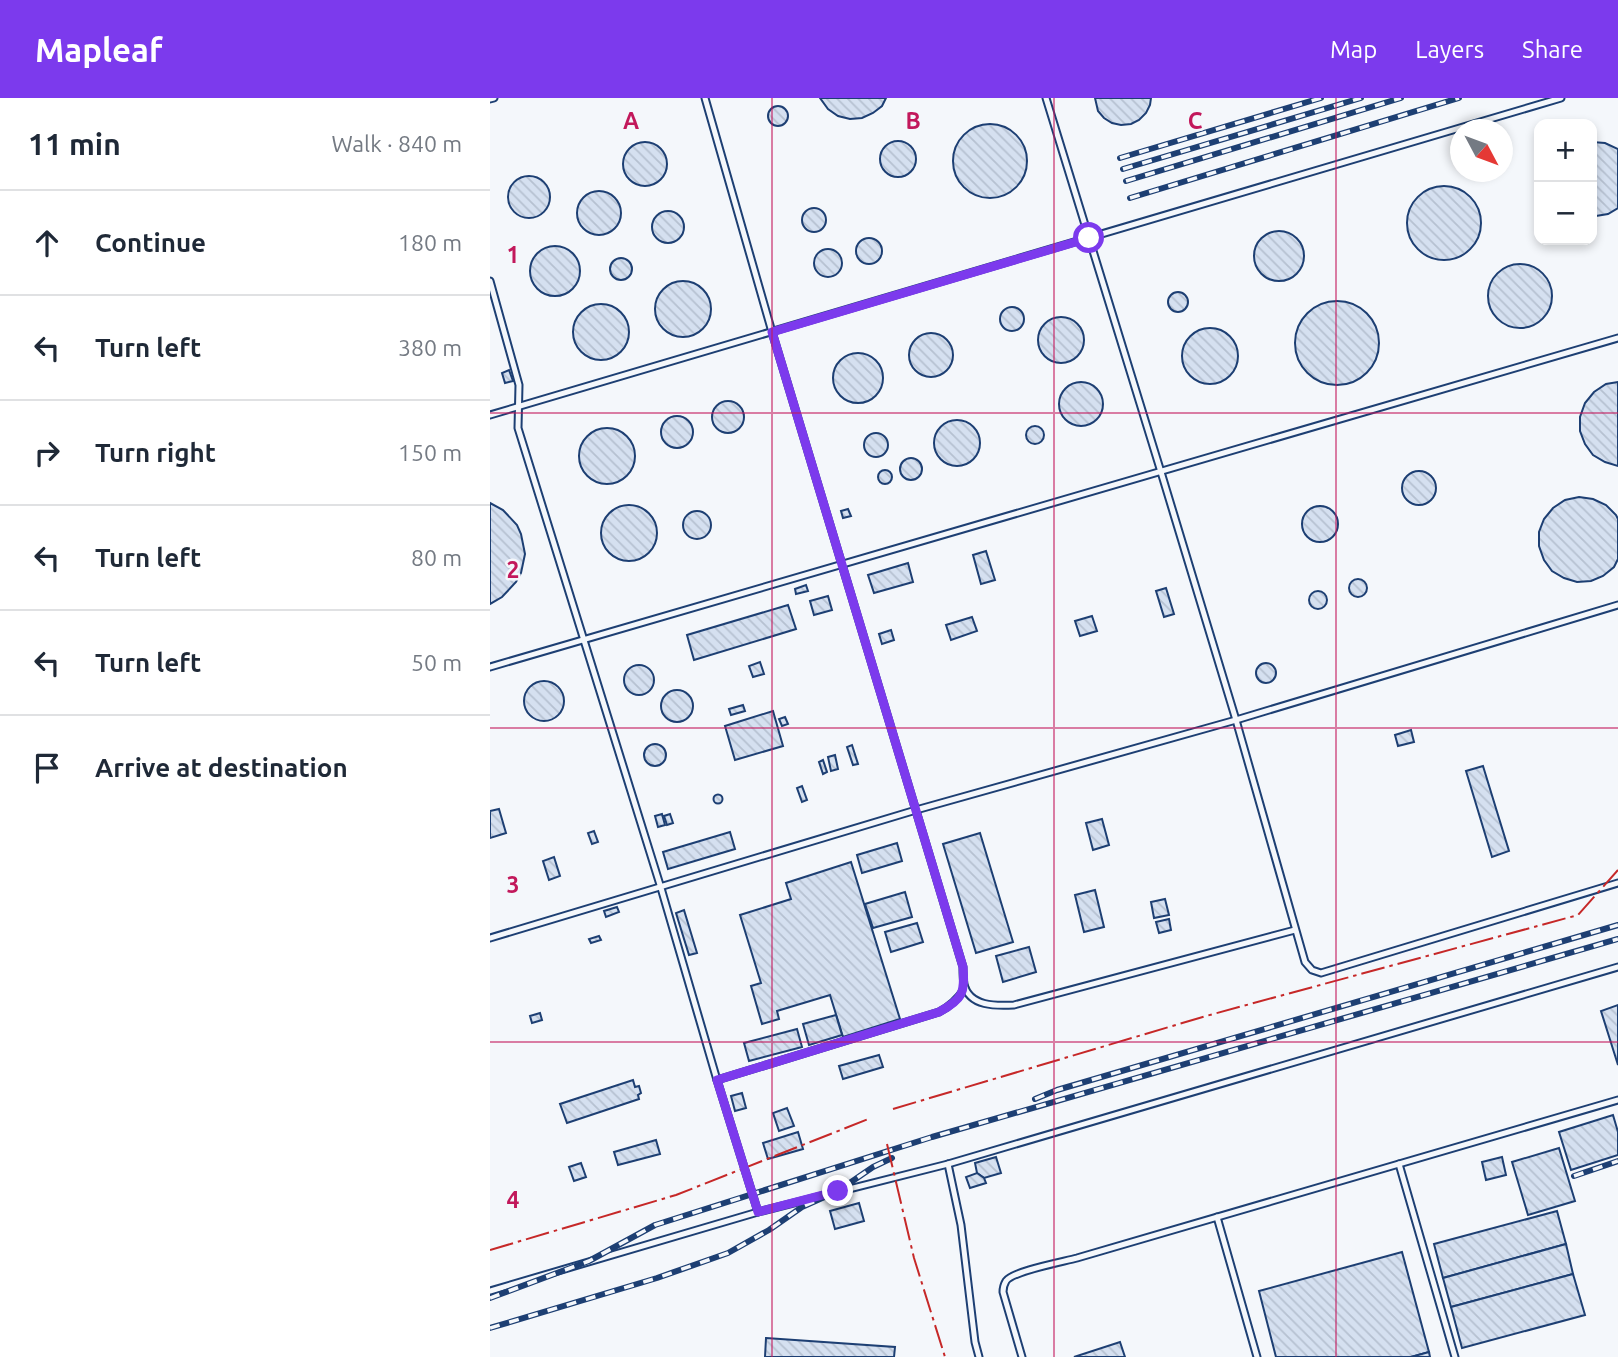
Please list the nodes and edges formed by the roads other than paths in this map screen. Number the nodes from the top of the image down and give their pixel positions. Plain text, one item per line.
1 (705, 98) edge
2 (1046, 98) edge
3 (1561, 98) edge
4 (1089, 238) junction
5 (490, 281) edge
6 (772, 332) junction
7 (1618, 338) edge
8 (519, 406) junction
9 (490, 415) edge
10 (1161, 472) junction
11 (841, 565) junction
12 (1618, 605) edge
13 (584, 640) junction
14 (490, 667) edge
15 (1236, 720) junction
16 (916, 810) junction
17 (1618, 883) edge
18 (661, 888) junction
19 (1295, 930) junction
20 (490, 938) edge
21 (1618, 967) edge
22 (965, 988) junction
23 (717, 1080) junction
24 (1618, 1100) edge
25 (948, 1164) junction
26 (1399, 1164) junction
27 (758, 1212) junction
28 (1217, 1217) junction
29 (490, 1291) edge
30 (979, 1357) edge
31 (1022, 1357) edge
32 (1257, 1357) edge
33 (1455, 1357) edge

1 - 6 lane
2 - 4 lane
3 - 4 lane
4 - 6 lane
4 - 10 lane
5 - 8 lane
6 - 8 lane
6 - 11 lane
7 - 10 lane
8 - 9 lane
8 - 13 lane
10 - 11 lane
10 - 15 lane
11 - 13 lane
11 - 16 lane
12 - 15 lane
13 - 14 lane
13 - 18 lane
15 - 16 lane
15 - 19 lane
16 - 18 lane
16 - 22 lane
17 - 19 lane
18 - 20 lane
18 - 23 lane
19 - 22 lane
21 - 25 lane
22 - 23 lane
23 - 27 lane
24 - 26 lane
25 - 27 lane
25 - 30 lane
26 - 28 lane
26 - 33 lane
27 - 29 lane
28 - 31 lane
28 - 32 lane

